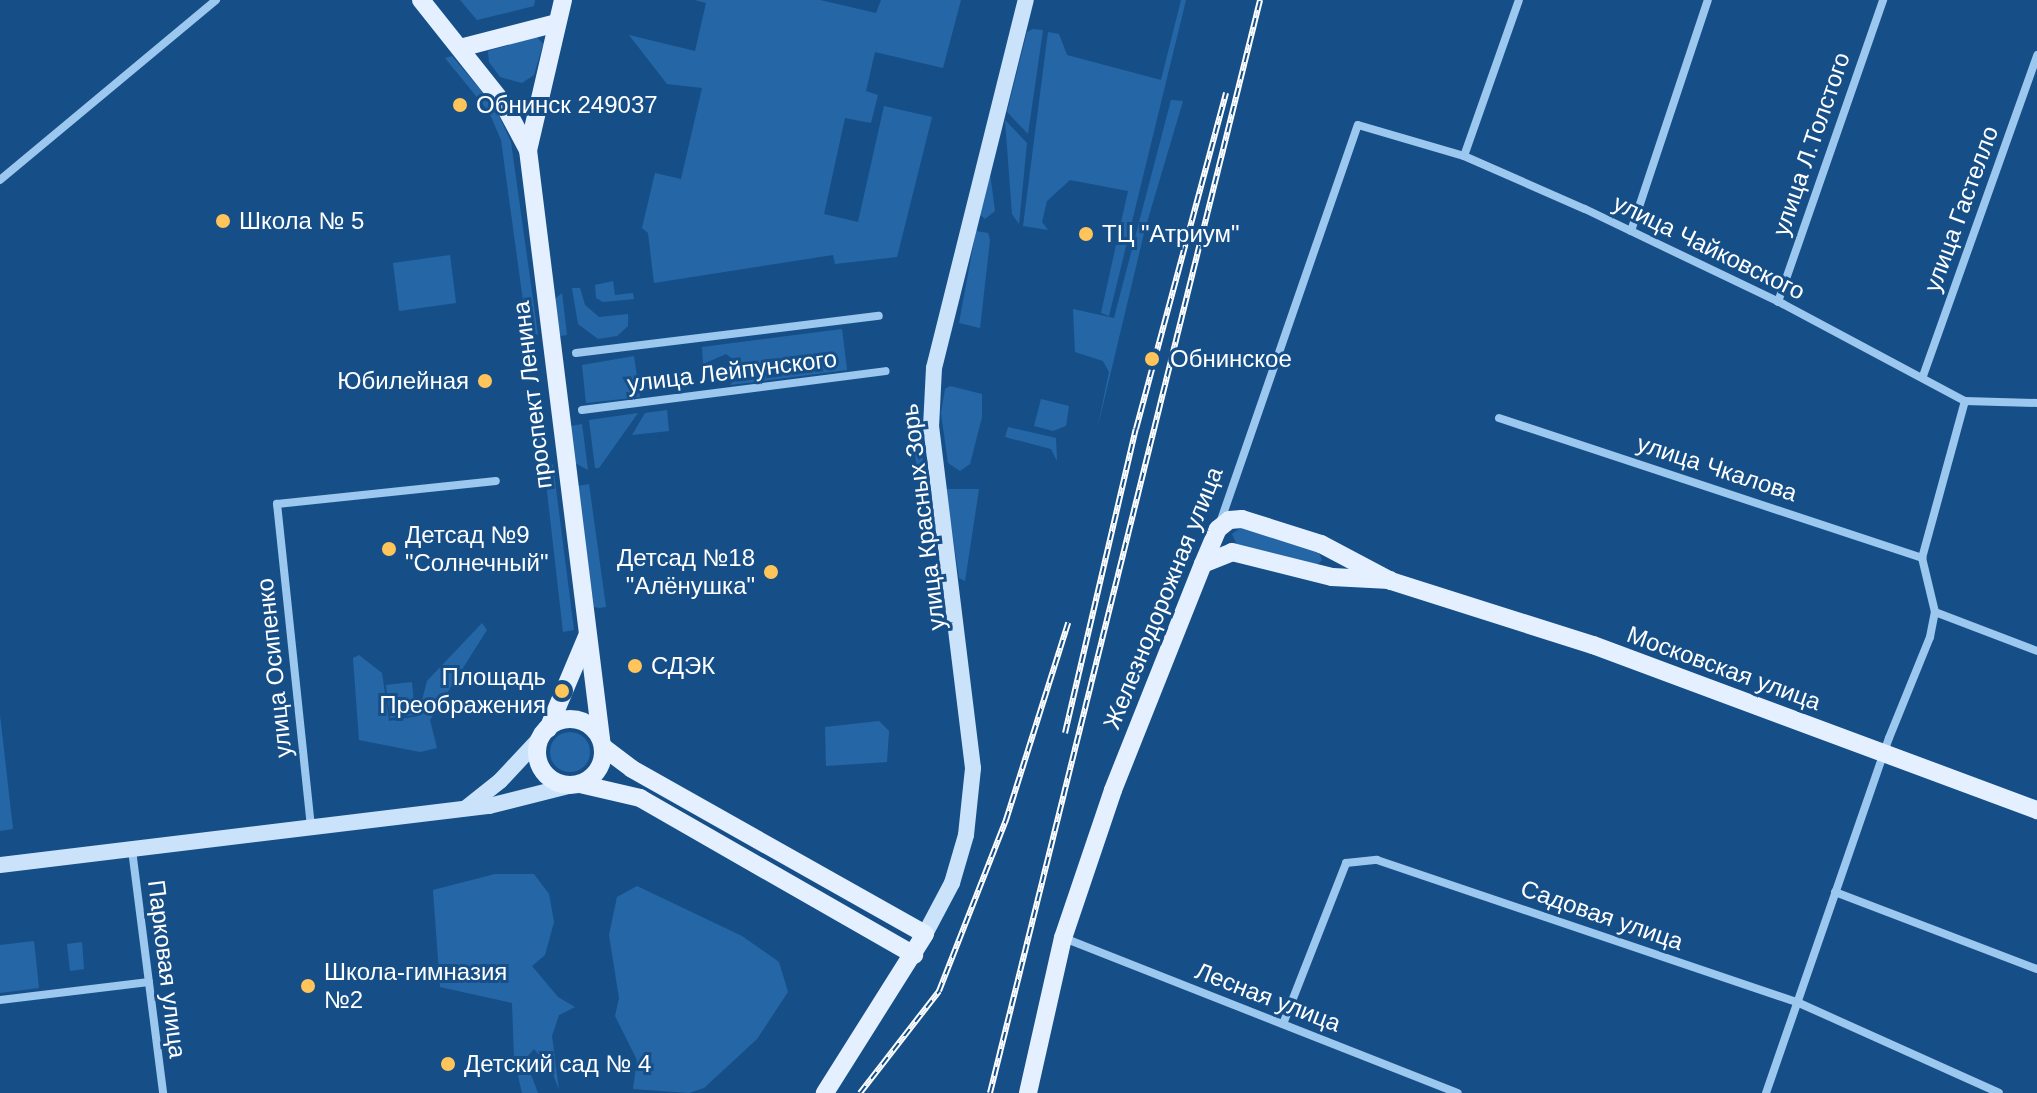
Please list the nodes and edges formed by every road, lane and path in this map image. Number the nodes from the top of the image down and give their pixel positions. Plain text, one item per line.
1 (216, 0) edge
2 (421, 0) edge
3 (563, 0) edge
4 (1026, 0) edge
5 (1519, 0) edge
6 (1708, 0) edge
7 (1883, 0) edge
8 (557, 23) junction
9 (460, 48) junction
10 (2037, 55) edge
11 (1358, 125) joint
12 (528, 150) junction
13 (1464, 156) junction
14 (0, 180) edge
15 (1631, 231) junction
16 (1778, 302) junction
17 (879, 316) dead end
18 (576, 353) dead end
19 (886, 371) dead end
20 (1923, 376) junction
21 (1965, 401) junction
22 (2037, 403) edge
23 (582, 410) dead end
24 (1499, 418) dead end
25 (496, 481) dead end
26 (1230, 499) junction
27 (1242, 519) junction
28 (1218, 529) junction
29 (1321, 544) junction
30 (1232, 552) junction
31 (1922, 558) junction
32 (1203, 564) junction
33 (1317, 573) junction
34 (1391, 581) junction
35 (1935, 612) junction
36 (587, 635) junction
37 (2037, 651) edge
38 (545, 732) junction
39 (602, 743) junction
40 (1884, 753) junction
41 (576, 784) junction
42 (465, 809) junction
43 (2037, 810) edge
44 (311, 828) junction
45 (132, 850) junction
46 (0, 865) edge
47 (1835, 892) junction
48 (925, 934) junction
49 (1063, 938) junction
50 (914, 955) junction
51 (2037, 969) edge
52 (149, 982) junction
53 (0, 1000) edge
54 (1799, 1003) junction
55 (1283, 1024) junction
56 (163, 1093) edge
57 (825, 1093) edge
58 (1028, 1093) edge
59 (1458, 1093) edge
60 (1766, 1093) edge
61 (1999, 1093) edge

1 - 14 street
2 - 9 main road
3 - 8 main road
4 - 48 street, улица Красных Зорь
5 - 13 street
6 - 15 street
7 - 16 street, улица Л.Толстого
8 - 9 main road
8 - 12 main road
9 - 12 main road
10 - 20 street, улица Гастелло
11 - 13 street, улица Чайковского
11 - 26 street, Железнодорожная улица
12 - 36 main road, проспект Ленина
13 - 15 street, улица Чайковского
15 - 16 street, улица Чайковского
16 - 20 street, улица Чайковского
17 - 18 street, улица Лейпунского
19 - 23 street, улица Лейпунского
20 - 21 street, улица Чайковского
21 - 22 street, улица Чайковского
21 - 31 street
24 - 31 street, улица Чкалова
25 - 44 street, улица Осипенко
26 - 27 street
26 - 28 street, Железнодорожная улица
27 - 28 main road
27 - 29 main road, Московская улица
28 - 30 main road
28 - 32 main road, Железнодорожная улица
29 - 33 main road
29 - 34 main road, Московская улица
30 - 32 main road
30 - 33 main road, Московская улица
31 - 35 street
32 - 49 main road, Железнодорожная улица
33 - 34 main road, Московская улица
34 - 40 main road, Московская улица
35 - 37 street
35 - 40 street
36 - 38 main road, проспект Ленина
36 - 39 main road, проспект Ленина
38 - 39 main road
38 - 41 main road
38 - 42 street, проспект Ленина
39 - 41 main road
39 - 48 main road
40 - 43 main road, Московская улица
40 - 47 street
41 - 42 street
41 - 50 main road
42 - 44 street
44 - 45 street
45 - 46 street
45 - 52 street, Парковая улица
47 - 51 street
47 - 54 street
48 - 50 main road
49 - 55 street, Лесная улица
49 - 58 main road, Железнодорожная улица
50 - 57 main road
52 - 53 street
52 - 56 street, Парковая улица
54 - 55 street, Садовая улица
54 - 60 street
54 - 61 street, Садовая улица
55 - 59 street, Лесная улица

